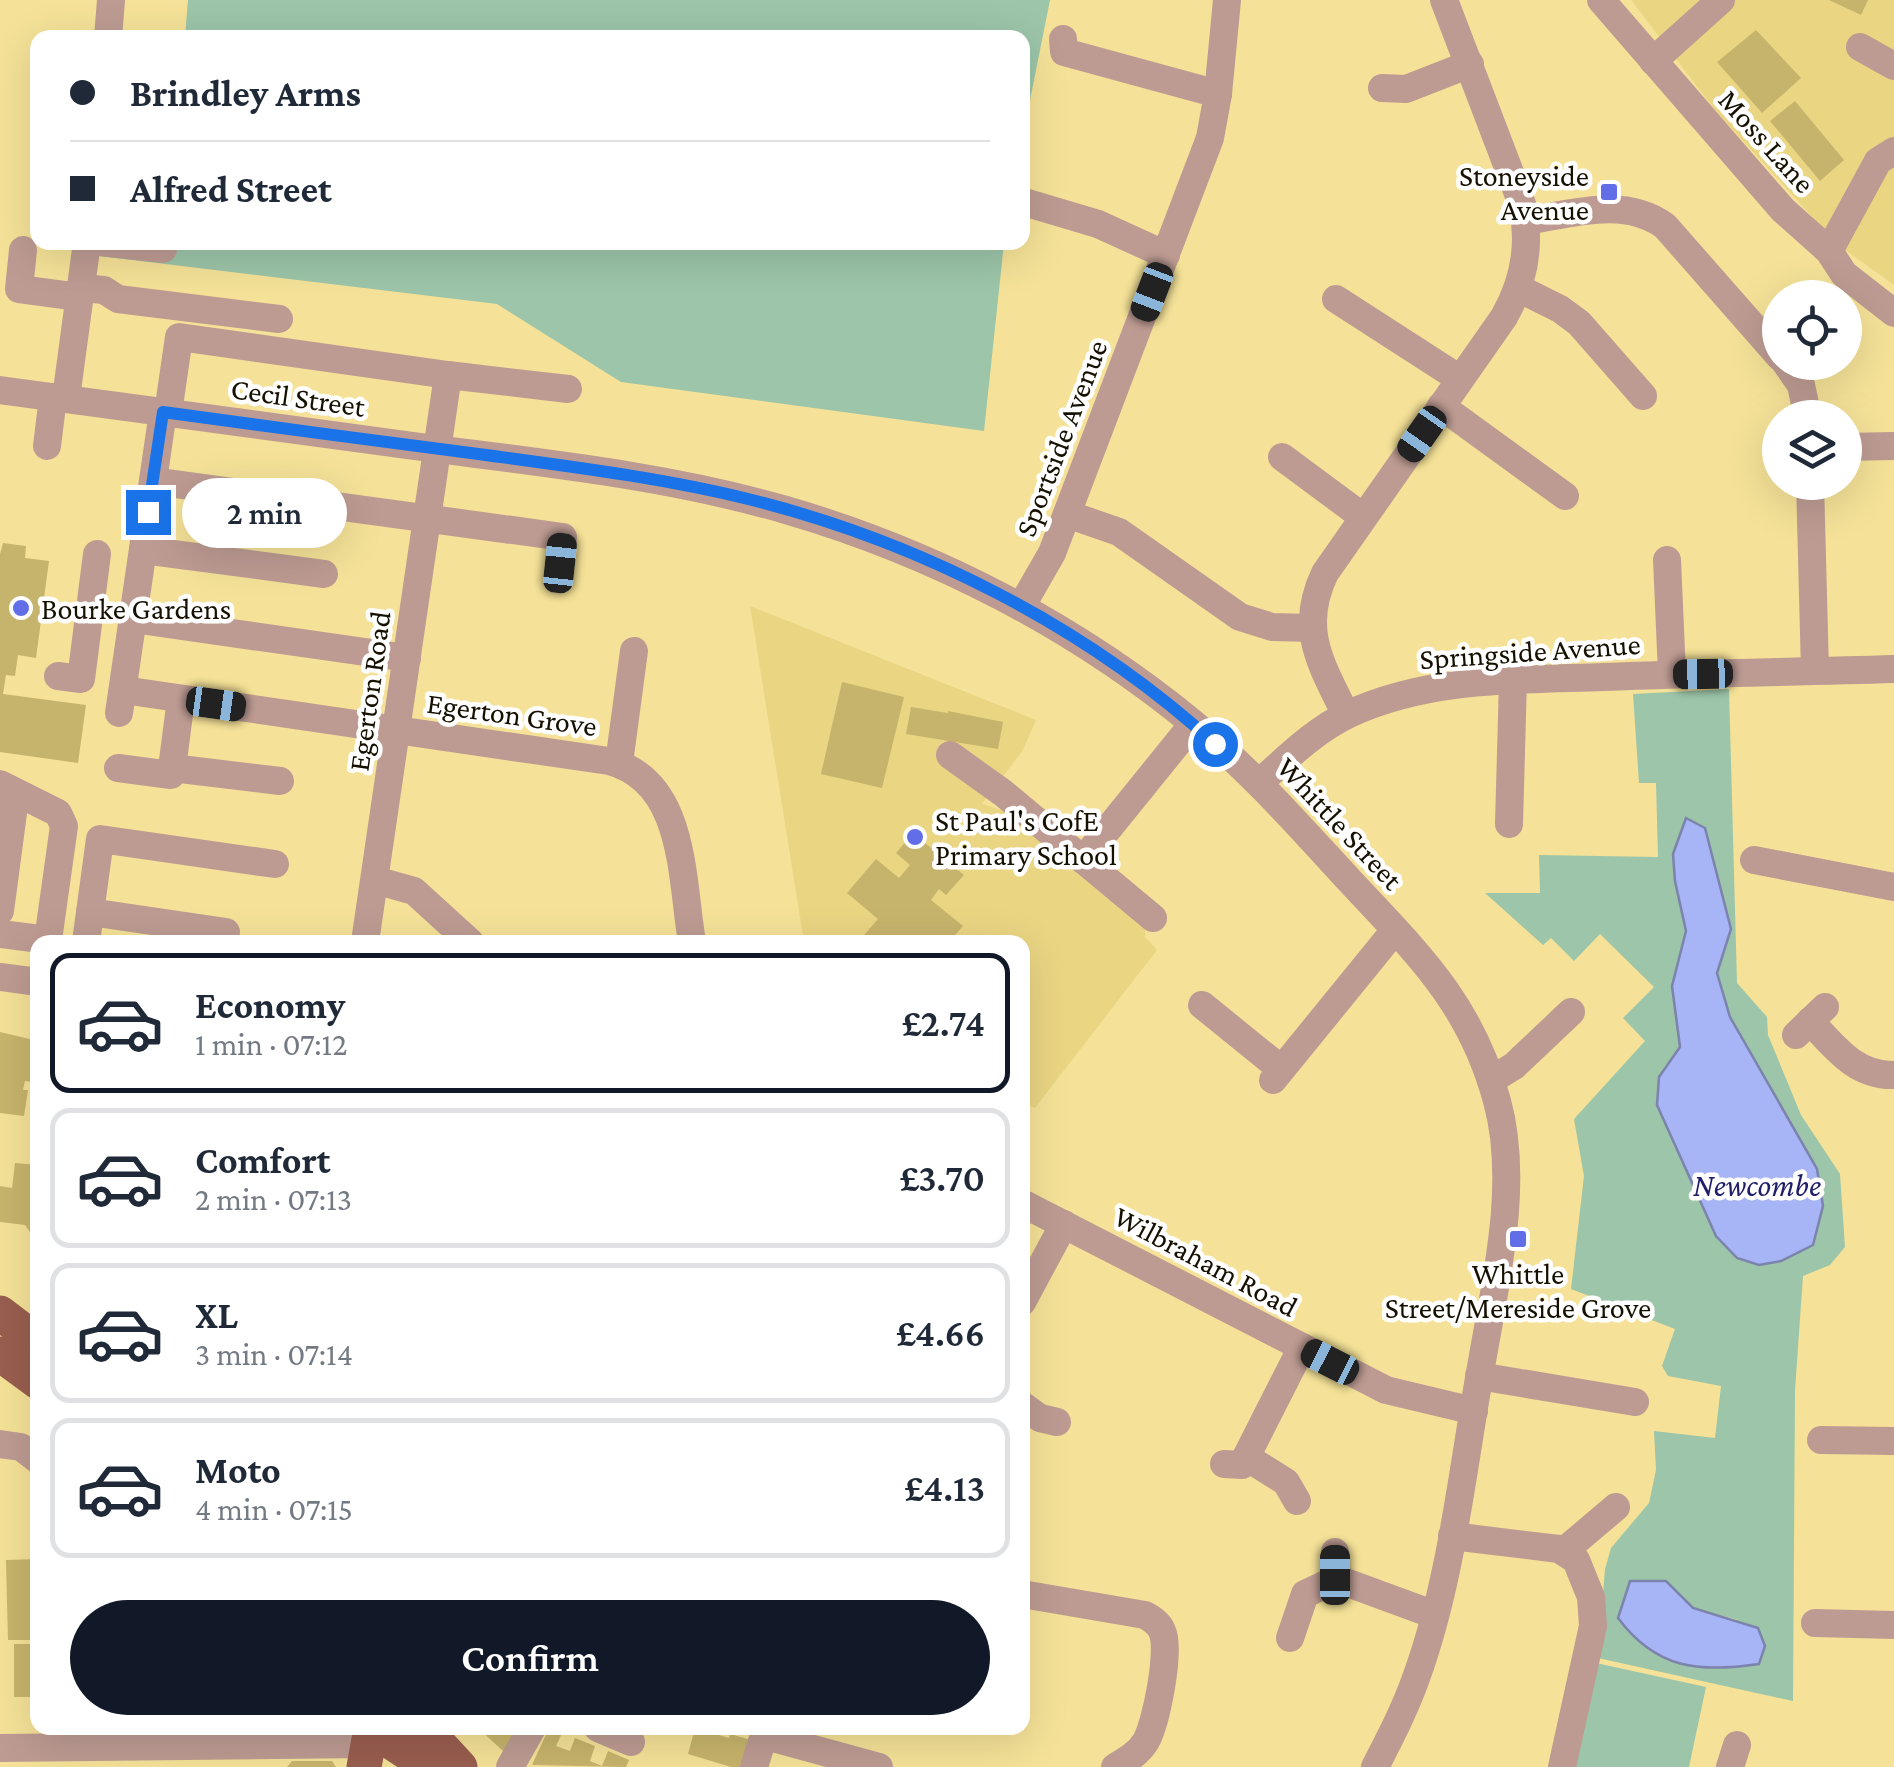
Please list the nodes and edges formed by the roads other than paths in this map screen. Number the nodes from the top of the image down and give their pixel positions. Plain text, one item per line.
1 (110, 0) edge
2 (1227, 0) edge
3 (1444, 0) edge
4 (1600, 0) edge
5 (1721, 0) edge
6 (108, 30) edge
7 (1063, 40) dead end
8 (1860, 47) dead end
9 (1653, 61) junction
10 (1470, 64) junction
11 (1894, 66) edge
12 (1382, 88) dead end
13 (1218, 94) junction
14 (1892, 154) edge
15 (1030, 204) edge
16 (1526, 221) junction
17 (23, 250) dead end
18 (85, 250) edge
19 (1829, 250) junction
20 (1166, 255) junction
21 (1518, 288) junction
22 (80, 292) junction
23 (1336, 299) dead end
24 (1894, 314) edge
25 (279, 319) dead end
26 (1762, 337) edge
27 (448, 375) junction
28 (1460, 379) junction
29 (568, 389) dead end
30 (0, 390) edge
31 (1643, 396) dead end
32 (59, 398) junction
33 (1441, 406) junction
34 (165, 412) junction
35 (47, 446) dead end
36 (1894, 446) edge
37 (1862, 447) edge
38 (438, 449) junction
39 (1282, 458) dead end
40 (588, 469) joint
41 (153, 481) junction
42 (1565, 496) dead end
43 (1810, 500) edge
44 (1067, 514) junction
45 (1363, 517) junction
46 (427, 520) junction
47 (143, 550) junction
48 (97, 554) dead end
49 (560, 563) dead end
50 (1662, 570) dead end
51 (324, 574) dead end
52 (1021, 607) junction
53 (88, 620) junction
54 (132, 622) junction
55 (1312, 628) junction
56 (406, 658) junction
57 (624, 663) dead end
58 (1894, 669) edge
59 (1815, 671) junction
60 (1672, 674) junction
61 (58, 676) dead end
62 (1513, 680) junction
63 (180, 699) junction
64 (1346, 715) junction
65 (1194, 724) junction
66 (396, 730) junction
67 (950, 755) dead end
68 (619, 763) junction
69 (118, 768) dead end
70 (172, 768) junction
71 (280, 781) dead end
72 (1259, 783) junction
73 (0, 784) edge
74 (0, 798) edge
75 (1509, 824) dead end
76 (1083, 860) junction
77 (1754, 860) dead end
78 (275, 864) dead end
79 (374, 880) junction
80 (1894, 886) edge
81 (0, 911) edge
82 (90, 912) junction
83 (1153, 918) dead end
84 (1395, 930) junction
85 (226, 932) dead end
86 (0, 933) edge
87 (49, 935) edge
88 (87, 935) edge
89 (367, 935) edge
90 (462, 935) edge
91 (690, 935) edge
92 (30, 937) edge
93 (0, 976) edge
94 (30, 981) edge
95 (1203, 1002) dead end
96 (1571, 1012) dead end
97 (1810, 1021) dead end
98 (1894, 1075) edge
99 (1491, 1080) junction
100 (1030, 1207) edge
101 (1064, 1224) junction
102 (1030, 1287) edge
103 (0, 1313) edge
104 (30, 1336) edge
105 (1302, 1348) junction
106 (1, 1357) edge
107 (1479, 1376) junction
108 (30, 1377) edge
109 (1623, 1393) dead end
110 (1030, 1410) edge
111 (1474, 1411) junction
112 (1057, 1422) dead end
113 (1821, 1440) dead end
114 (1894, 1441) edge
115 (0, 1444) edge
116 (30, 1453) edge
117 (1298, 1501) dead end
118 (1616, 1508) dead end
119 (1452, 1536) junction
120 (1564, 1551) junction
121 (1030, 1595) edge
122 (1435, 1615) junction
123 (1815, 1623) dead end
124 (1894, 1624) edge
125 (1290, 1638) dead end
126 (430, 1735) edge
127 (528, 1735) edge
128 (614, 1735) edge
129 (64, 1737) edge
130 (369, 1739) edge
131 (631, 1742) dead end
132 (221, 1746) edge
133 (806, 1747) edge
134 (0, 1748) edge
135 (93, 1757) edge
136 (429, 1767) edge
137 (460, 1767) edge
138 (510, 1767) edge
139 (754, 1767) edge
140 (879, 1767) edge
141 (1115, 1767) edge
142 (1375, 1767) edge
143 (1562, 1767) edge

1 - 6 street
2 - 13 street, Sportside Avenue
3 - 10 street
4 - 9 street, Moss Lane
5 - 9 street
7 - 13 street
8 - 11 street
9 - 19 street, Moss Lane
10 - 12 street
10 - 16 street
13 - 20 street, Sportside Avenue
14 - 19 street
15 - 20 street
16 - 21 street
16 - 26 street
17 - 22 street
18 - 22 street
19 - 24 street, Moss Lane
20 - 44 street, Sportside Avenue
21 - 28 street
21 - 31 street
22 - 25 street
22 - 32 street
23 - 28 street
27 - 29 street
27 - 34 street
27 - 38 street, Egerton Road
28 - 33 street
30 - 32 street, Cecil Street
32 - 34 street, Cecil Street
32 - 35 street
33 - 42 street
33 - 45 street
34 - 38 street, Cecil Street
34 - 41 street
36 - 37 street
38 - 40 street, Cecil Street
38 - 46 street, Egerton Road
39 - 45 street
40 - 52 street, Whittle Street
41 - 46 street
41 - 47 street
43 - 59 street
44 - 52 street, Sportside Avenue
44 - 55 street
45 - 55 street
46 - 49 street
46 - 56 street, Egerton Road
47 - 51 street
47 - 54 street
48 - 53 street
50 - 60 street
52 - 65 street, Whittle Street
53 - 54 street
53 - 61 street
54 - 56 street
54 - 63 street, Egerton Grove
55 - 64 street
56 - 66 street, Egerton Road
57 - 68 street, Egerton Grove
58 - 59 street, Springside Avenue
59 - 60 street, Springside Avenue
60 - 62 street, Springside Avenue
62 - 64 street, Springside Avenue
62 - 75 street
63 - 66 street, Egerton Grove
63 - 70 street
64 - 72 street, Springside Avenue
65 - 72 street, Whittle Street
65 - 76 street
66 - 68 street, Egerton Grove
66 - 79 street, Egerton Road
67 - 76 street
68 - 91 street, Egerton Grove
69 - 70 street
70 - 71 street
72 - 84 street, Whittle Street
73 - 87 street
74 - 81 street
76 - 83 street
77 - 80 street
78 - 82 street
79 - 89 street, Egerton Road
79 - 90 street
82 - 85 street
82 - 88 street
84 - 95 street
84 - 99 street, Whittle Street
86 - 92 street
93 - 94 street
96 - 99 street
97 - 98 street
99 - 107 street, Whittle Street
100 - 101 street, Wilbraham Road
101 - 102 street
101 - 105 street, Wilbraham Road
103 - 104 main road
105 - 111 street, Wilbraham Road
105 - 117 street
106 - 108 main road
107 - 109 street
107 - 111 street, Whittle Street
110 - 112 street
111 - 119 street, Whittle Street
113 - 114 street
115 - 116 street
118 - 120 street
119 - 120 street
119 - 122 street, Whittle Street
120 - 143 street
121 - 141 street
122 - 125 street
122 - 142 street, Whittle Street
123 - 124 street
126 - 137 main road
127 - 138 street
128 - 131 street
129 - 134 street
129 - 135 street
130 - 132 street
130 - 136 main road
132 - 135 street
133 - 139 street
133 - 140 street

